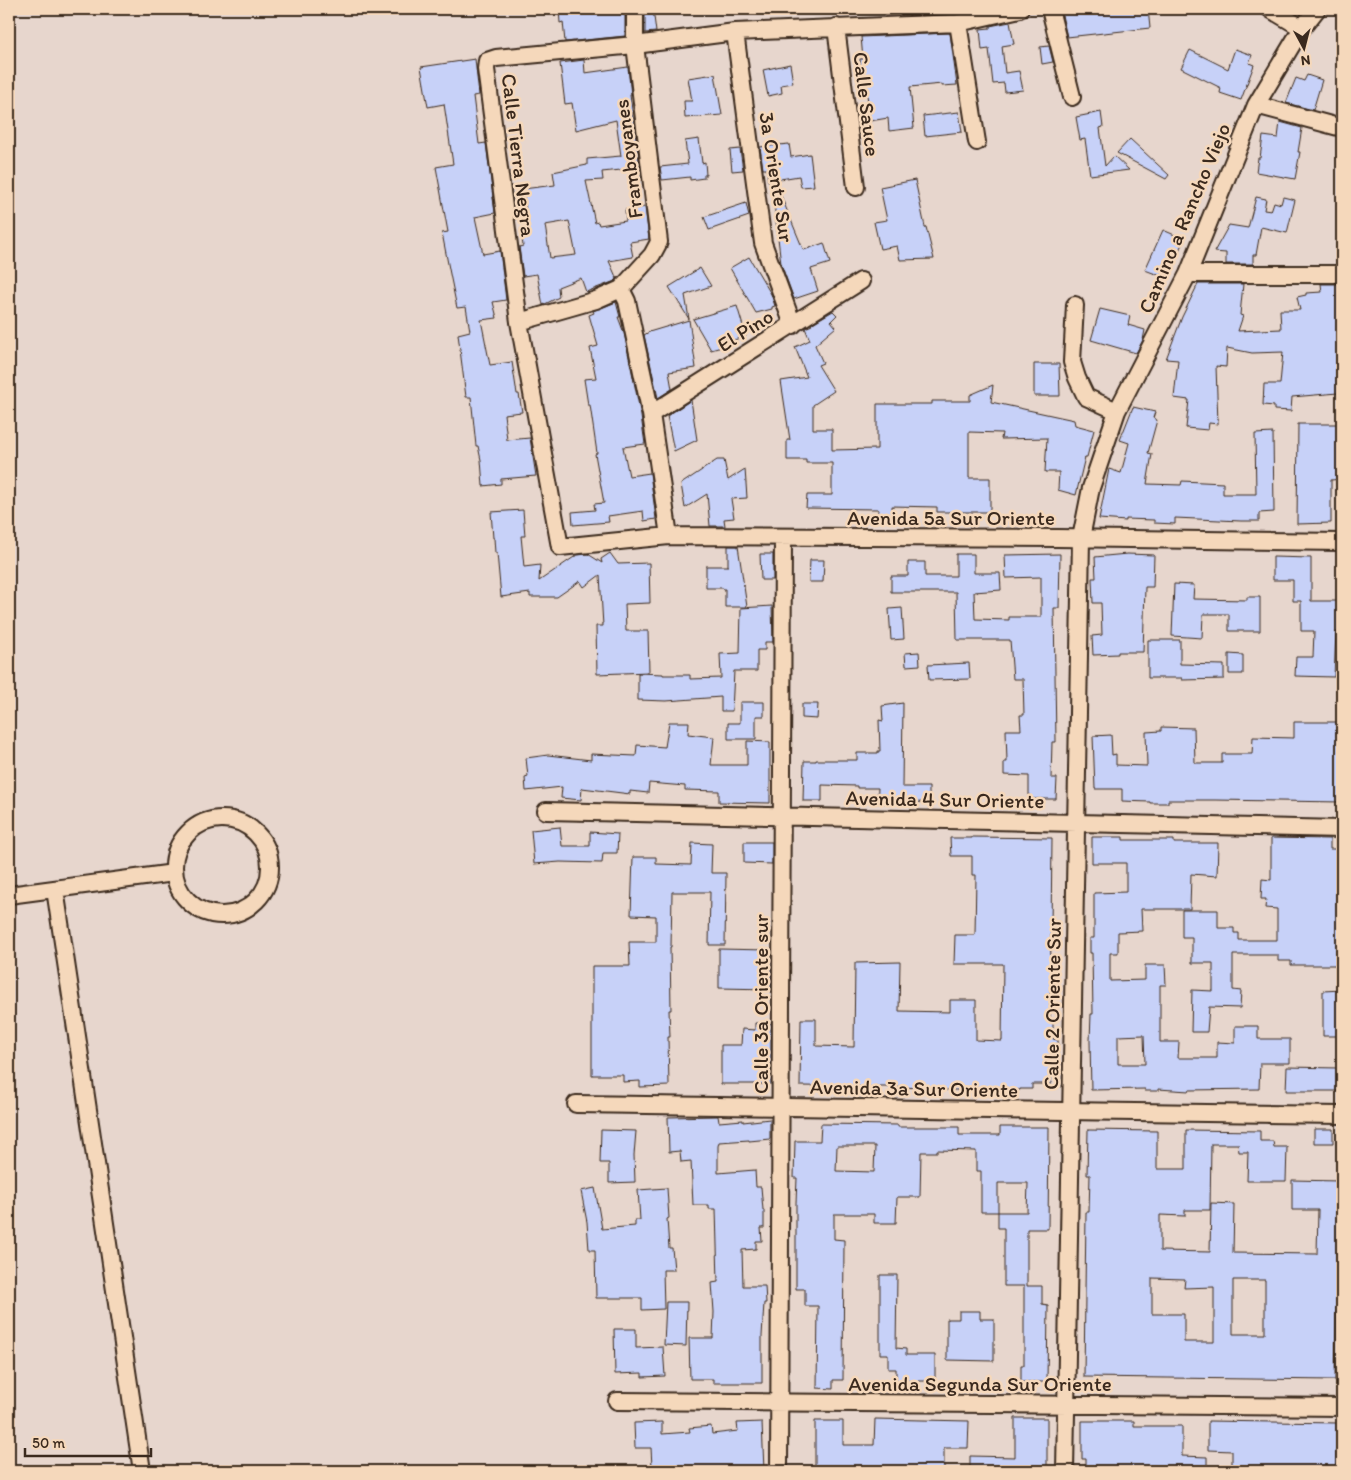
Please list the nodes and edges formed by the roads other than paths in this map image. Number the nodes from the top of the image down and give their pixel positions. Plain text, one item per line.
1 (635, 9) edge
2 (1020, 9) edge
3 (1050, 9) edge
4 (1270, 9) edge
5 (1317, 9) edge
6 (958, 23) junction
7 (836, 27) junction
8 (1302, 28) junction
9 (735, 32) junction
10 (635, 45) junction
11 (1072, 98) dead end
12 (1256, 105) junction
13 (1342, 128) edge
14 (977, 142) dead end
15 (856, 186) dead end
16 (1188, 274) junction
17 (1342, 274) edge
18 (861, 281) dead end
19 (621, 289) junction
20 (1075, 305) dead end
21 (519, 322) junction
22 (793, 325) junction
23 (1117, 411) junction
24 (650, 414) junction
25 (669, 536) junction
26 (783, 537) junction
27 (1081, 538) junction
28 (1342, 542) edge
29 (560, 547) joint
30 (546, 811) dead end
31 (782, 816) junction
32 (1077, 823) junction
33 (1342, 830) edge
34 (174, 873) junction
35 (55, 889) junction
36 (9, 895) edge
37 (576, 1104) dead end
38 (781, 1107) junction
39 (1072, 1111) junction
40 (1342, 1115) edge
41 (617, 1401) dead end
42 (780, 1403) junction
43 (1066, 1405) junction
44 (1342, 1407) edge
45 (142, 1471) edge
46 (779, 1471) edge
47 (1066, 1471) edge

1 - 10 street, Framboyanes
2 - 6 street, Calle Tierra Negra
3 - 11 street
4 - 8 street
5 - 8 street, Camino a Rancho Viejo
6 - 7 street, Calle Tierra Negra
6 - 14 street
7 - 9 street, Calle Tierra Negra
7 - 15 street, Calle Sauce
8 - 12 street, Camino a Rancho Viejo
9 - 10 street, Calle Tierra Negra
9 - 22 street, 3a Oriente Sur
10 - 19 street, Framboyanes
10 - 21 street, Calle Tierra Negra
12 - 13 street
12 - 16 street, Camino a Rancho Viejo
16 - 17 street
16 - 23 street, Camino a Rancho Viejo
18 - 22 street, El Pino
19 - 21 street, Framboyanes
19 - 24 street
20 - 23 street
21 - 29 street, Calle Tierra Negra
22 - 24 street, El Pino
23 - 27 street, Camino a Rancho Viejo
24 - 25 street
25 - 26 street, Avenida 5a Sur Oriente
25 - 29 street, Avenida 5a Sur Oriente
26 - 27 street, Avenida 5a Sur Oriente
26 - 31 street, Calle 3a Oriente sur
27 - 28 street, Avenida 5a Sur Oriente
27 - 32 street, Calle 2 Oriente Sur
30 - 31 street, Avenida 4 Sur Oriente
31 - 32 street, Avenida 4 Sur Oriente
31 - 38 street, Calle 3a Oriente sur
32 - 33 street, Avenida 4 Sur Oriente
32 - 39 street, Calle 2 Oriente Sur
34 - 34 street
34 - 35 street
35 - 36 street
35 - 45 street
37 - 38 street, Avenida 3a Sur Oriente
38 - 39 street, Avenida 3a Sur Oriente
38 - 42 street, Calle 3a Oriente sur
39 - 40 street, Avenida 3a Sur Oriente
39 - 43 street, Calle 2 Oriente Sur
41 - 42 street, Avenida Segunda Sur Oriente
42 - 43 street, Avenida Segunda Sur Oriente
42 - 46 street, Calle 3a Oriente sur
43 - 44 street, Avenida Segunda Sur Oriente
43 - 47 street, Calle 2 Oriente Sur

